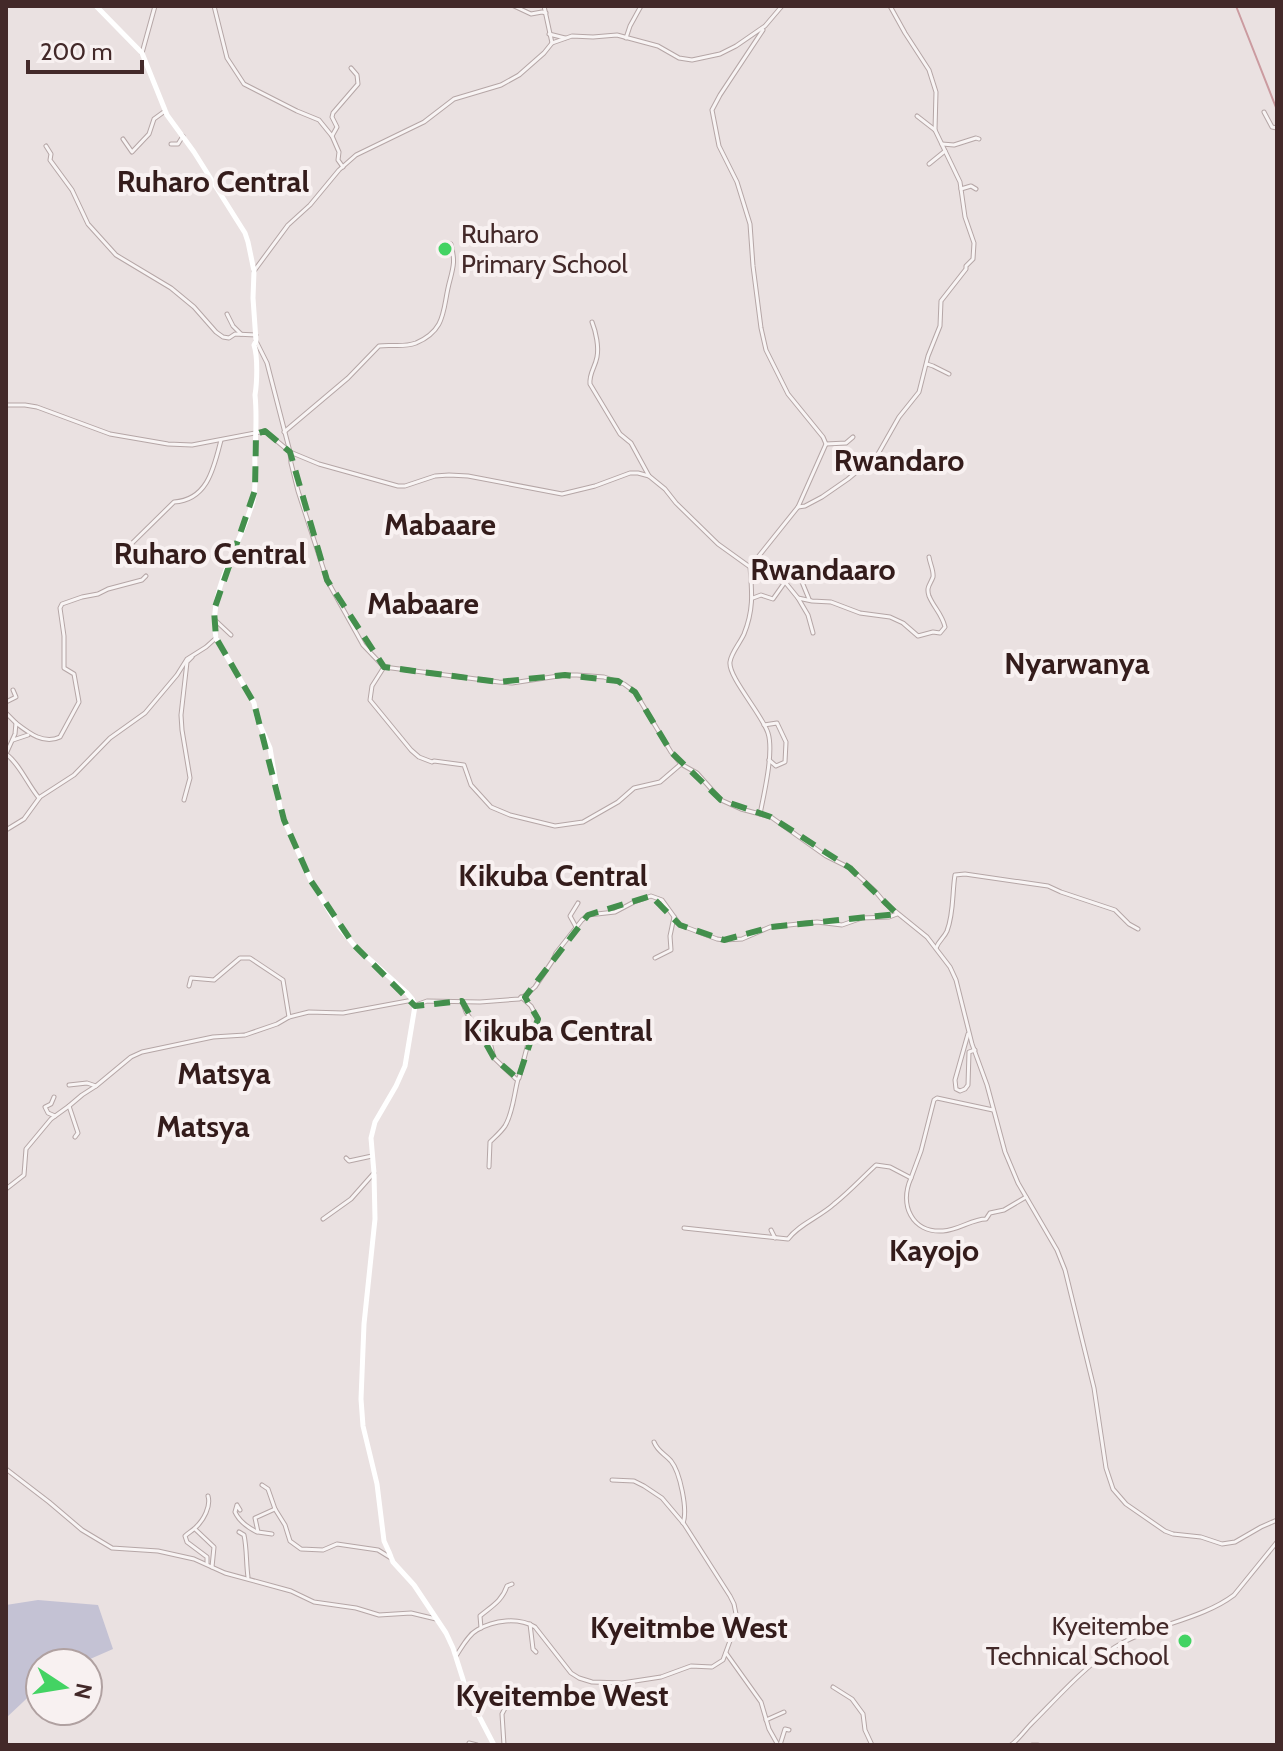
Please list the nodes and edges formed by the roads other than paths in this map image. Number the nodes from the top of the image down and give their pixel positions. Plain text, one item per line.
1 (96, 6) edge
2 (155, 6) edge
3 (214, 6) edge
4 (514, 6) edge
5 (544, 6) edge
6 (641, 6) edge
7 (782, 6) edge
8 (890, 6) edge
9 (546, 13) junction
10 (765, 26) junction
11 (549, 34) junction
12 (565, 38) junction
13 (626, 38) junction
14 (552, 43) junction
15 (142, 53) junction
16 (351, 68) dead end
17 (165, 111) junction
18 (1264, 112) dead end
19 (917, 116) dead end
20 (1277, 128) edge
21 (935, 130) junction
22 (183, 136) junction
23 (332, 136) junction
24 (123, 139) dead end
25 (979, 139) dead end
26 (171, 144) dead end
27 (942, 144) junction
28 (46, 146) dead end
29 (945, 151) junction
30 (929, 164) dead end
31 (343, 167) junction
32 (961, 189) junction
33 (976, 189) dead end
34 (451, 244) dead end
35 (254, 271) junction
36 (227, 314) dead end
37 (592, 322) dead end
38 (241, 334) junction
39 (256, 338) junction
40 (925, 365) junction
41 (949, 374) dead end
42 (6, 405) edge
43 (284, 432) junction
44 (256, 434) junction
45 (853, 437) dead end
46 (221, 440) junction
47 (826, 444) junction
48 (290, 452) junction
49 (649, 476) junction
50 (798, 507) junction
51 (119, 556) dead end
52 (929, 557) dead end
53 (750, 567) junction
54 (792, 567) dead end
55 (146, 576) dead end
56 (753, 598) junction
57 (798, 598) junction
58 (809, 601) junction
59 (213, 617) junction
60 (813, 633) dead end
61 (231, 635) dead end
62 (216, 638) junction
63 (198, 652) junction
64 (384, 667) junction
65 (13, 690) dead end
66 (6, 702) edge
67 (6, 713) edge
68 (16, 723) junction
69 (764, 725) junction
70 (31, 735) junction
71 (13, 740) junction
72 (6, 754) edge
73 (768, 759) junction
74 (681, 764) junction
75 (39, 799) junction
76 (184, 800) dead end
77 (760, 814) junction
78 (6, 830) edge
79 (578, 903) dead end
80 (897, 914) junction
81 (674, 917) junction
82 (576, 927) junction
83 (1138, 929) dead end
84 (936, 948) junction
85 (655, 958) dead end
86 (189, 986) dead end
87 (521, 997) junction
88 (462, 1001) junction
89 (414, 1003) junction
90 (289, 1017) junction
91 (969, 1031) junction
92 (975, 1050) junction
93 (518, 1079) junction
94 (69, 1085) dead end
95 (96, 1086) junction
96 (54, 1097) dead end
97 (69, 1106) junction
98 (993, 1110) junction
99 (55, 1116) junction
100 (75, 1137) dead end
101 (372, 1156) junction
102 (346, 1158) dead end
103 (489, 1167) dead end
104 (374, 1173) junction
105 (911, 1178) junction
106 (6, 1189) edge
107 (1026, 1197) junction
108 (323, 1219) dead end
109 (684, 1228) dead end
110 (771, 1230) dead end
111 (778, 1240) junction
112 (654, 1442) dead end
113 (6, 1469) edge
114 (612, 1480) dead end
115 (262, 1485) dead end
116 (208, 1496) dead end
117 (275, 1509) junction
118 (240, 1510) dead end
119 (1277, 1520) edge
120 (683, 1523) junction
121 (195, 1529) junction
122 (239, 1532) dead end
123 (258, 1532) junction
124 (272, 1534) dead end
125 (1277, 1542) edge
126 (391, 1558) junction
127 (207, 1564) junction
128 (212, 1567) junction
129 (249, 1578) junction
130 (512, 1584) dead end
131 (436, 1619) junction
132 (530, 1624) junction
133 (481, 1628) junction
134 (536, 1652) dead end
135 (726, 1653) junction
136 (456, 1656) junction
137 (731, 1659) junction
138 (723, 1660) junction
139 (833, 1687) dead end
140 (513, 1693) dead end
141 (784, 1712) dead end
142 (766, 1720) junction
143 (789, 1730) dead end
144 (469, 1743) edge
145 (477, 1745) edge
146 (494, 1745) edge
147 (504, 1745) edge
148 (779, 1745) edge
149 (872, 1745) edge
150 (1011, 1745) edge
151 (1032, 1745) edge
152 (1038, 1745) edge

1 - 15 street
2 - 15 street
3 - 23 street
4 - 9 street
5 - 9 street
6 - 13 street
7 - 10 street
8 - 21 street
9 - 11 street
10 - 13 street
10 - 47 street
11 - 12 street
11 - 14 street
12 - 13 street
12 - 14 street
14 - 31 street
15 - 17 street
16 - 23 street
17 - 22 street
17 - 24 street
18 - 20 street
19 - 21 street
21 - 27 street
22 - 26 street
22 - 35 street
23 - 31 street
25 - 27 street
27 - 29 street
28 - 38 street
29 - 30 street
29 - 32 street
31 - 35 street
32 - 33 street
32 - 40 street
34 - 43 street
35 - 39 street
36 - 38 street
37 - 49 street
38 - 39 street
39 - 43 street
39 - 44 street
40 - 41 street
40 - 50 street
42 - 46 street
43 - 48 street
44 - 46 street
44 - 48 street
44 - 59 street
45 - 47 street
46 - 51 street
47 - 50 street
48 - 49 street
48 - 64 street
49 - 53 street
50 - 53 street
52 - 58 street
53 - 56 street
54 - 58 street
55 - 70 street
56 - 57 street
56 - 69 street
57 - 58 street
57 - 60 street
59 - 61 street
59 - 62 street
62 - 63 street
62 - 89 street
63 - 75 street
63 - 76 street
64 - 74 street
64 - 74 street
65 - 66 street
67 - 68 street
68 - 70 street
68 - 71 street
69 - 73 street
69 - 73 street
70 - 71 street
71 - 72 street
72 - 75 street
73 - 77 street
74 - 77 street
75 - 78 street
77 - 80 street
79 - 82 street
80 - 81 street
80 - 84 street
81 - 82 street
81 - 85 street
82 - 87 street
83 - 84 street
84 - 91 street
86 - 90 street
87 - 88 street
87 - 93 street
88 - 89 street
88 - 93 street
89 - 90 street
89 - 101 street
90 - 95 street
91 - 92 street
91 - 92 street
92 - 98 street
93 - 103 street
94 - 95 street
95 - 97 street
96 - 99 street
97 - 99 street
97 - 100 street
98 - 105 street
98 - 107 street
99 - 106 street
101 - 102 street
101 - 104 street
104 - 108 street
104 - 126 street
105 - 107 street
105 - 111 street
107 - 119 street
109 - 111 street
110 - 111 street
112 - 120 street
113 - 127 street
114 - 120 street
115 - 117 street
116 - 121 street
117 - 123 street
117 - 126 street
118 - 123 street
120 - 135 street
121 - 127 street
121 - 128 street
122 - 129 street
123 - 124 street
125 - 150 street
126 - 131 street
127 - 128 street
128 - 129 street
129 - 131 street
130 - 133 street
131 - 136 street
132 - 133 street
132 - 134 street
132 - 138 street
133 - 136 street
135 - 137 street
135 - 138 street
136 - 146 street
137 - 138 street
137 - 142 street
139 - 149 street
140 - 147 street
141 - 142 street
142 - 148 street
143 - 148 street
144 - 145 street
151 - 152 street

